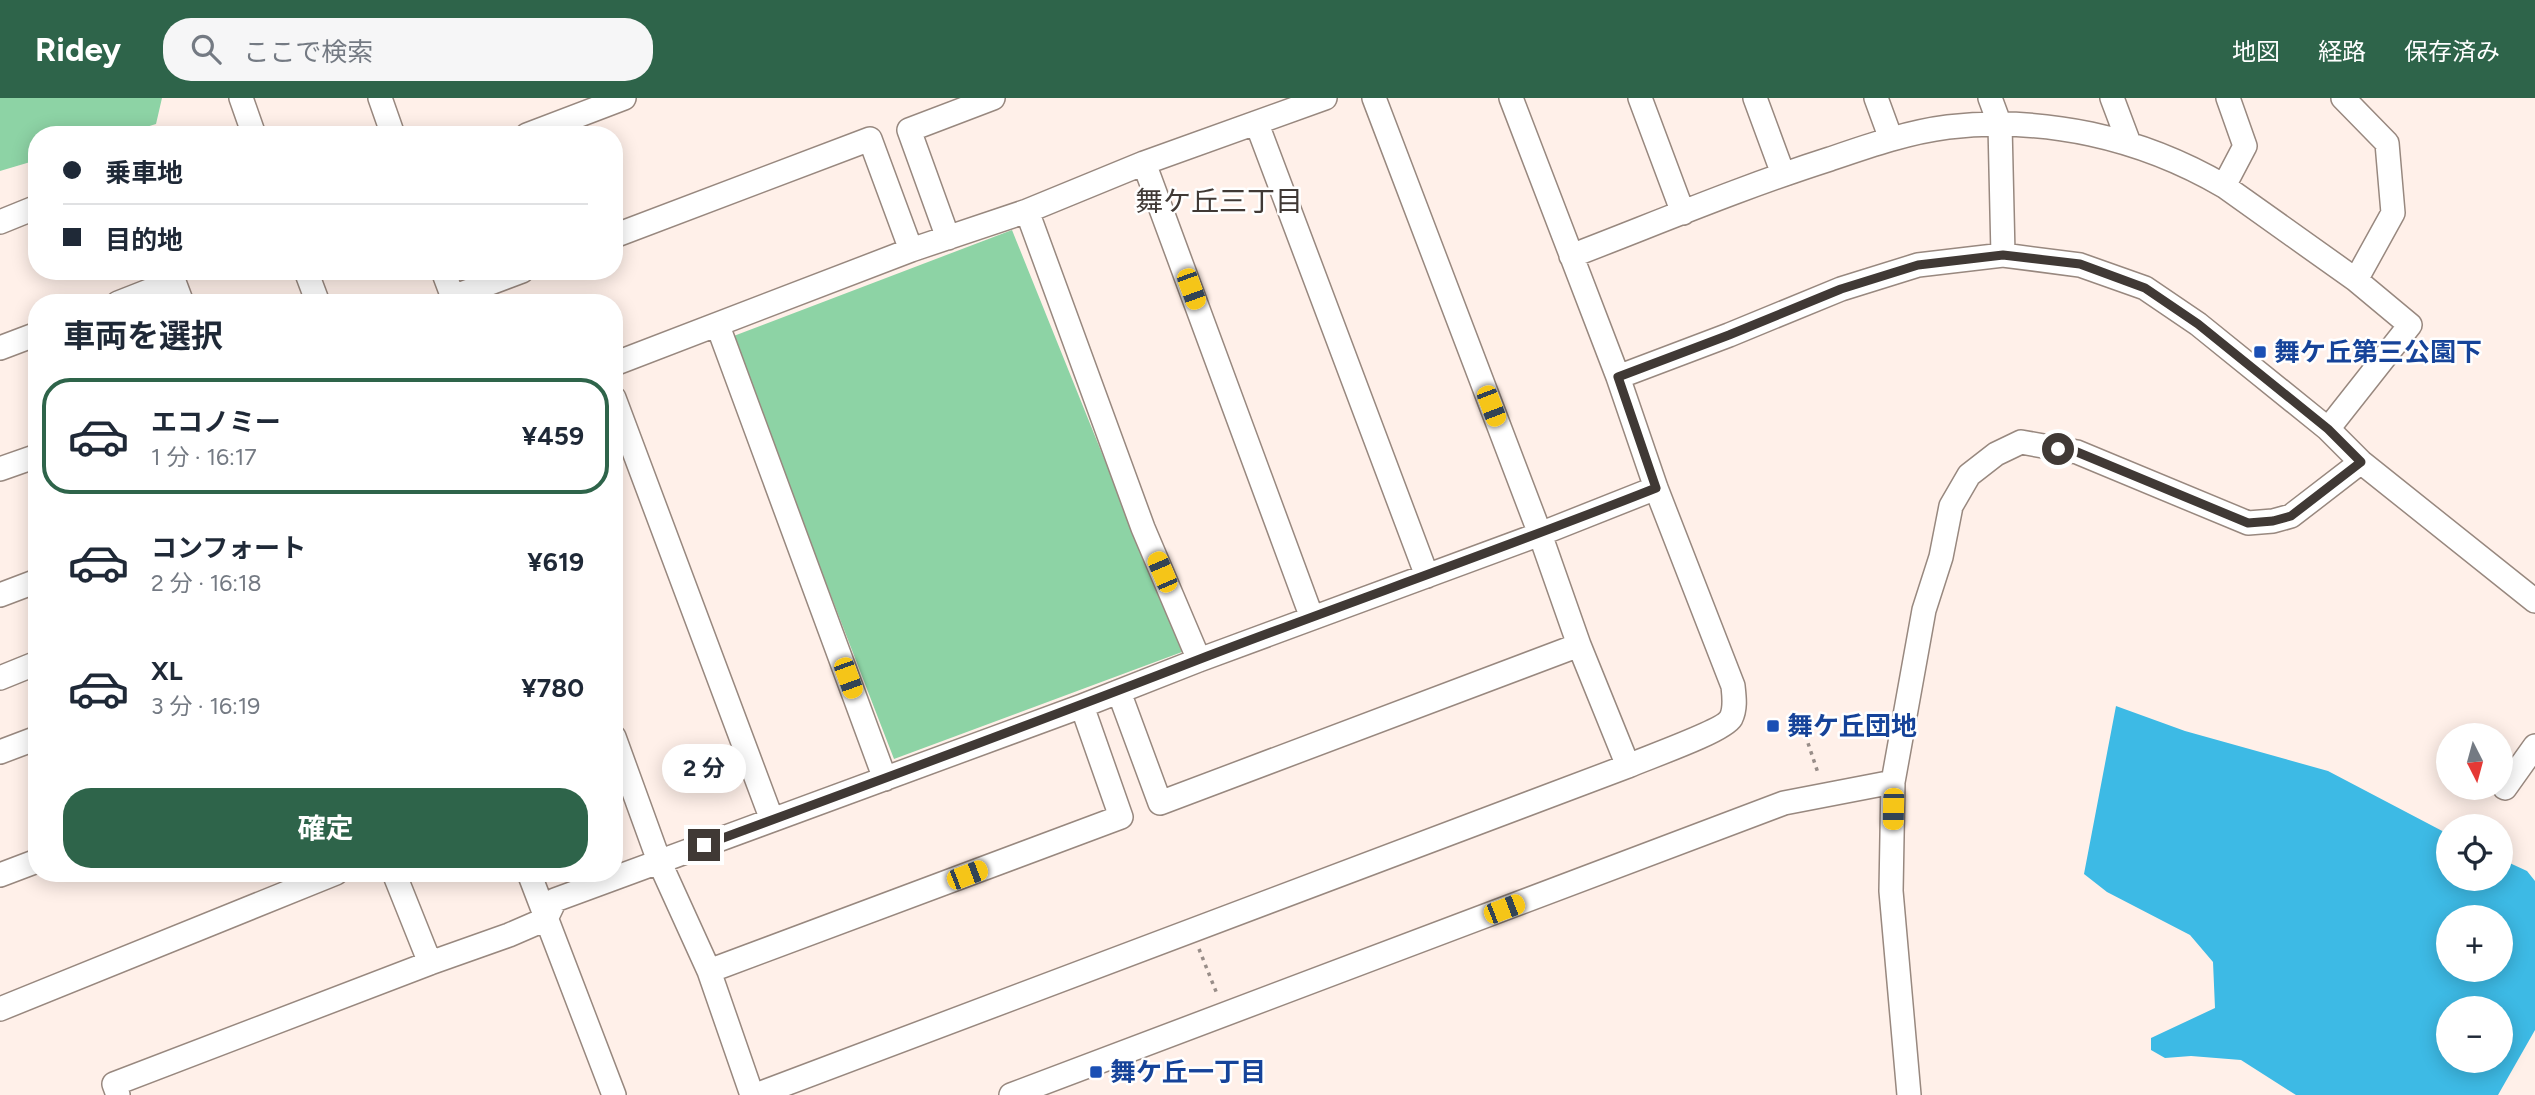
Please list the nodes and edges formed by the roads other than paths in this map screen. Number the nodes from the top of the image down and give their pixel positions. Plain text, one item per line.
1 (240, 98) edge
2 (380, 98) edge
3 (624, 98) edge
4 (993, 98) edge
5 (1325, 98) edge
6 (1374, 98) edge
7 (1511, 98) edge
8 (1640, 98) edge
9 (1755, 98) edge
10 (1876, 98) edge
11 (1990, 98) edge
12 (2112, 98) edge
13 (2228, 98) edge
14 (2343, 98) edge
15 (1257, 124) junction
16 (2000, 125) junction
17 (247, 126) edge
18 (390, 126) edge
19 (551, 126) edge
20 (1891, 139) junction
21 (2129, 143) junction
22 (1144, 163) junction
23 (1783, 174) junction
24 (2224, 186) junction
25 (28, 211) edge
26 (1027, 211) junction
27 (1683, 213) junction
28 (0, 222) edge
29 (623, 233) edge
30 (948, 238) junction
31 (911, 250) junction
32 (2003, 255) junction
33 (1571, 256) junction
34 (501, 280) edge
35 (2356, 280) junction
36 (175, 285) edge
37 (146, 294) edge
38 (468, 294) edge
39 (718, 326) junction
40 (28, 337) edge
41 (0, 348) edge
42 (623, 361) edge
43 (1618, 377) junction
44 (623, 422) edge
45 (2328, 429) junction
46 (28, 459) edge
47 (2361, 462) junction
48 (0, 469) edge
49 (1656, 488) junction
50 (1540, 534) junction
51 (1427, 576) junction
52 (28, 584) edge
53 (0, 595) edge
54 (2535, 601) edge
55 (1312, 618) junction
56 (1579, 645) junction
57 (1199, 660) junction
58 (28, 667) edge
59 (0, 678) edge
60 (1119, 692) junction
61 (1082, 706) junction
62 (28, 741) edge
63 (2535, 746) edge
64 (0, 752) edge
65 (623, 762) edge
66 (1628, 766) junction
67 (2513, 777) edge
68 (885, 779) junction
69 (1893, 782) junction
70 (772, 820) junction
71 (659, 861) junction
72 (28, 864) edge
73 (623, 874) edge
74 (0, 875) edge
75 (314, 882) edge
76 (398, 882) edge
77 (532, 882) edge
78 (603, 882) edge
79 (546, 919) junction
80 (430, 963) junction
81 (709, 971) junction
82 (0, 1009) edge
83 (118, 1095) edge
84 (614, 1095) edge
85 (754, 1095) edge
86 (1011, 1095) edge
87 (1909, 1095) edge

1 - 17 street
2 - 18 street
3 - 19 street
4 - 30 street
5 - 15 street
6 - 50 street
7 - 33 street
8 - 27 street
9 - 23 street
10 - 20 street
11 - 16 street
12 - 21 street
13 - 24 street
14 - 35 street
15 - 22 street
15 - 51 street
16 - 20 street
16 - 21 street
16 - 32 street
20 - 23 street
21 - 24 street
22 - 26 street
22 - 55 street
23 - 27 street
24 - 35 street
25 - 28 street
26 - 30 street
26 - 57 street
27 - 33 street
29 - 31 street
30 - 31 street
31 - 39 street
32 - 43 street
32 - 45 street
33 - 43 street
34 - 38 street
35 - 45 street
36 - 37 street
39 - 42 street
39 - 68 street
40 - 41 street
43 - 49 street
44 - 70 street
45 - 47 street
46 - 48 street
47 - 54 street
47 - 69 street
49 - 50 street
49 - 66 street
50 - 51 street
50 - 56 street
51 - 55 street
52 - 53 street
55 - 57 street
56 - 60 street
56 - 66 street
57 - 60 street
58 - 59 street
60 - 61 street
61 - 68 street
61 - 81 street
62 - 64 street
63 - 67 street
65 - 71 street
66 - 85 street
68 - 70 street
69 - 86 street
69 - 87 street
70 - 71 street
71 - 73 street
71 - 81 street
72 - 74 street
75 - 82 street
76 - 80 street
77 - 79 street
78 - 79 street
79 - 80 street
79 - 84 street
80 - 83 street
81 - 85 street

